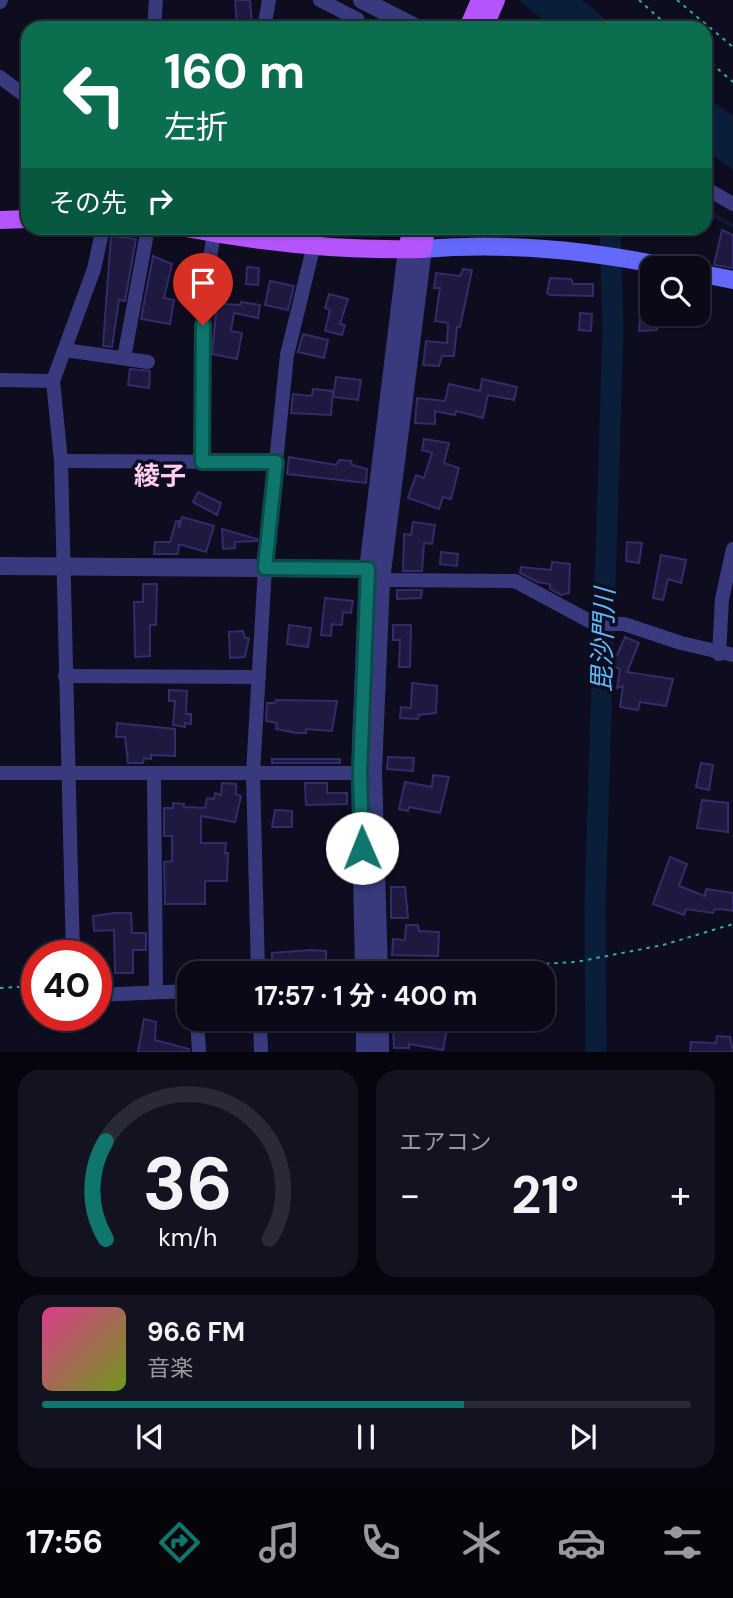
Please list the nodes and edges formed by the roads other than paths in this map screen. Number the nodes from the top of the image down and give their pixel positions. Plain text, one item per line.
1 (156, 0) edge
2 (269, 0) edge
3 (320, 0) edge
4 (362, 0) edge
5 (487, 3) edge
6 (154, 21) edge
7 (265, 21) edge
8 (356, 21) edge
9 (403, 21) edge
10 (473, 21) edge
11 (485, 21) edge
12 (0, 77) edge
13 (21, 93) edge
14 (712, 192) edge
15 (733, 204) edge
16 (0, 219) edge
17 (21, 219) edge
18 (101, 235) edge
19 (147, 235) edge
20 (214, 235) edge
21 (245, 235) edge
22 (317, 235) edge
23 (413, 235) edge
24 (422, 235) edge
25 (316, 247) junction
26 (415, 249) junction
27 (640, 261) edge
28 (710, 275) edge
29 (733, 280) edge
30 (65, 350) junction
31 (124, 358) junction
32 (148, 362) dead end
33 (0, 380) edge
34 (53, 381) junction
35 (61, 461) junction
36 (202, 462) junction
37 (276, 462) junction
38 (733, 549) edge
39 (0, 566) edge
40 (62, 567) junction
41 (265, 568) junction
42 (374, 575) junction
43 (726, 655) edge
44 (65, 676) junction
45 (258, 677) junction
46 (0, 773) edge
47 (253, 773) junction
48 (360, 773) junction
49 (66, 774) junction
50 (154, 774) junction
51 (71, 940) edge
52 (258, 961) edge
53 (364, 961) edge
54 (379, 961) edge
55 (177, 991) edge
56 (156, 992) junction
57 (112, 994) edge
58 (198, 1031) edge
59 (260, 1031) edge
60 (365, 1031) edge
61 (380, 1031) edge
62 (199, 1052) edge
63 (261, 1052) edge
64 (365, 1052) edge
65 (380, 1052) edge

1 - 6 street
2 - 7 street
3 - 8 street
4 - 9 street
5 - 10 main road
5 - 11 main road
12 - 13 street
14 - 15 street
16 - 17 main road
18 - 30 street
19 - 31 street
20 - 36 street
21 - 25 main road
22 - 25 street
23 - 26 main road
24 - 26 main road
25 - 26 main road
25 - 37 street
26 - 27 main road
26 - 42 street
28 - 29 main road
30 - 31 street
30 - 34 street
31 - 32 street
33 - 34 street
34 - 35 street
35 - 36 street
35 - 40 street
36 - 37 street
37 - 41 street
38 - 43 street
39 - 40 street
40 - 41 street
40 - 44 street
41 - 42 street
41 - 45 street
42 - 43 street
42 - 48 street
42 - 54 street
44 - 45 street
44 - 49 street
45 - 47 street
46 - 49 street
47 - 48 street
47 - 50 street
47 - 52 street
48 - 53 street
49 - 50 street
49 - 51 street
50 - 56 street
55 - 56 street
56 - 57 street
58 - 62 street
59 - 63 street
60 - 64 street
61 - 65 street

